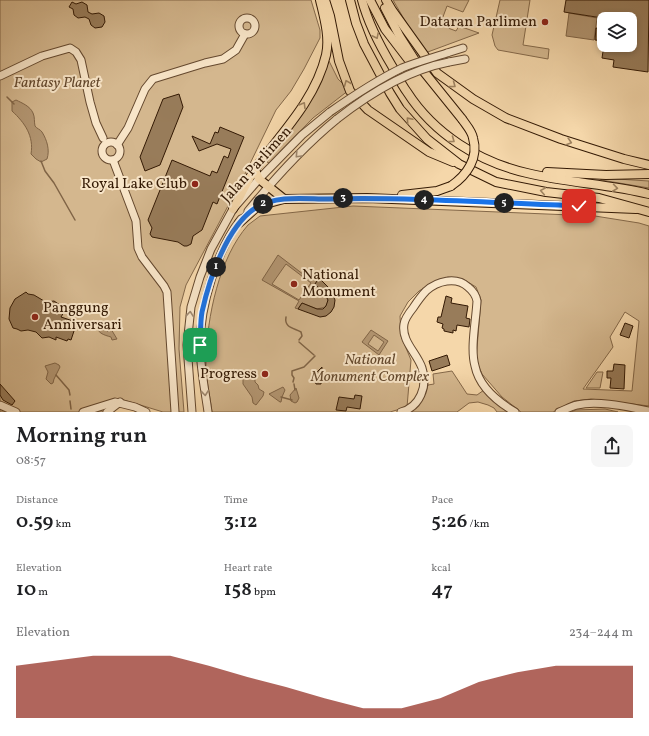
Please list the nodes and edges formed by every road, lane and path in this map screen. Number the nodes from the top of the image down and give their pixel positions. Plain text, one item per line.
1 (316, 0) edge
2 (320, 0) edge
3 (325, 0) edge
4 (350, 0) edge
5 (362, 0) edge
6 (370, 0) edge
7 (381, 0) edge
8 (386, 0) edge
9 (325, 22) junction
10 (245, 34) dead end
11 (463, 48) dead end
12 (450, 52) junction
13 (465, 59) dead end
14 (453, 61) junction
15 (0, 76) edge
16 (436, 87) junction
17 (302, 135) junction
18 (103, 138) dead end
19 (309, 143) junction
20 (117, 145) junction
21 (113, 160) junction
22 (488, 160) junction
23 (458, 164) junction
24 (649, 165) edge
25 (255, 170) junction
26 (649, 174) edge
27 (259, 178) junction
28 (268, 187) junction
29 (649, 194) edge
30 (367, 198) junction
31 (284, 199) junction
32 (233, 209) junction
33 (636, 209) junction
34 (649, 212) edge
35 (239, 223) junction
36 (118, 404) junction
37 (0, 405) edge
38 (93, 410) edge
39 (191, 411) edge
40 (649, 411) edge
41 (16, 412) edge
42 (83, 412) edge
43 (107, 412) edge
44 (111, 412) edge
45 (146, 412) edge
46 (175, 412) edge
47 (208, 412) edge
48 (401, 412) edge
49 (515, 412) edge
50 (559, 412) edge

1 - 9 main road
2 - 9 main road
23 -> 3 main road
23 -> 4 main road
5 -> 22 main road
6 - 16 main road
7 - 16 main road
8 -> 24 main road
25 -> 9 main road
10 - 20 street
11 - 12 street, Jalan Parlimen
12 - 14 street
12 - 17 street, Jalan Parlimen, bridge
13 - 14 street, Jalan Parlimen
14 - 19 street, Jalan Parlimen, bridge
15 - 18 street
16 - 30 main road, bridge
17 - 19 street
17 - 27 street, Jalan Parlimen
19 -> 28 street, Jalan Parlimen
20 - 21 street
20 - 21 street
21 - 46 street
22 - 26 main road
22 -> 29 main road
33 -> 23 main road
25 - 27 main road
25 - 32 main road
27 - 28 main road
27 - 32 street, Jalan Parlimen
28 - 31 main road
28 - 35 street, Jalan Parlimen
30 - 31 main road
30 - 33 main road
31 - 35 main road
39 -> 32 street, Jalan Parlimen
33 - 34 main road
35 -> 47 street, Jalan Parlimen
36 - 38 street
36 - 43 street
36 - 44 street
36 - 45 street
37 - 41 street
38 - 42 street
40 - 50 street
48 - 49 street

